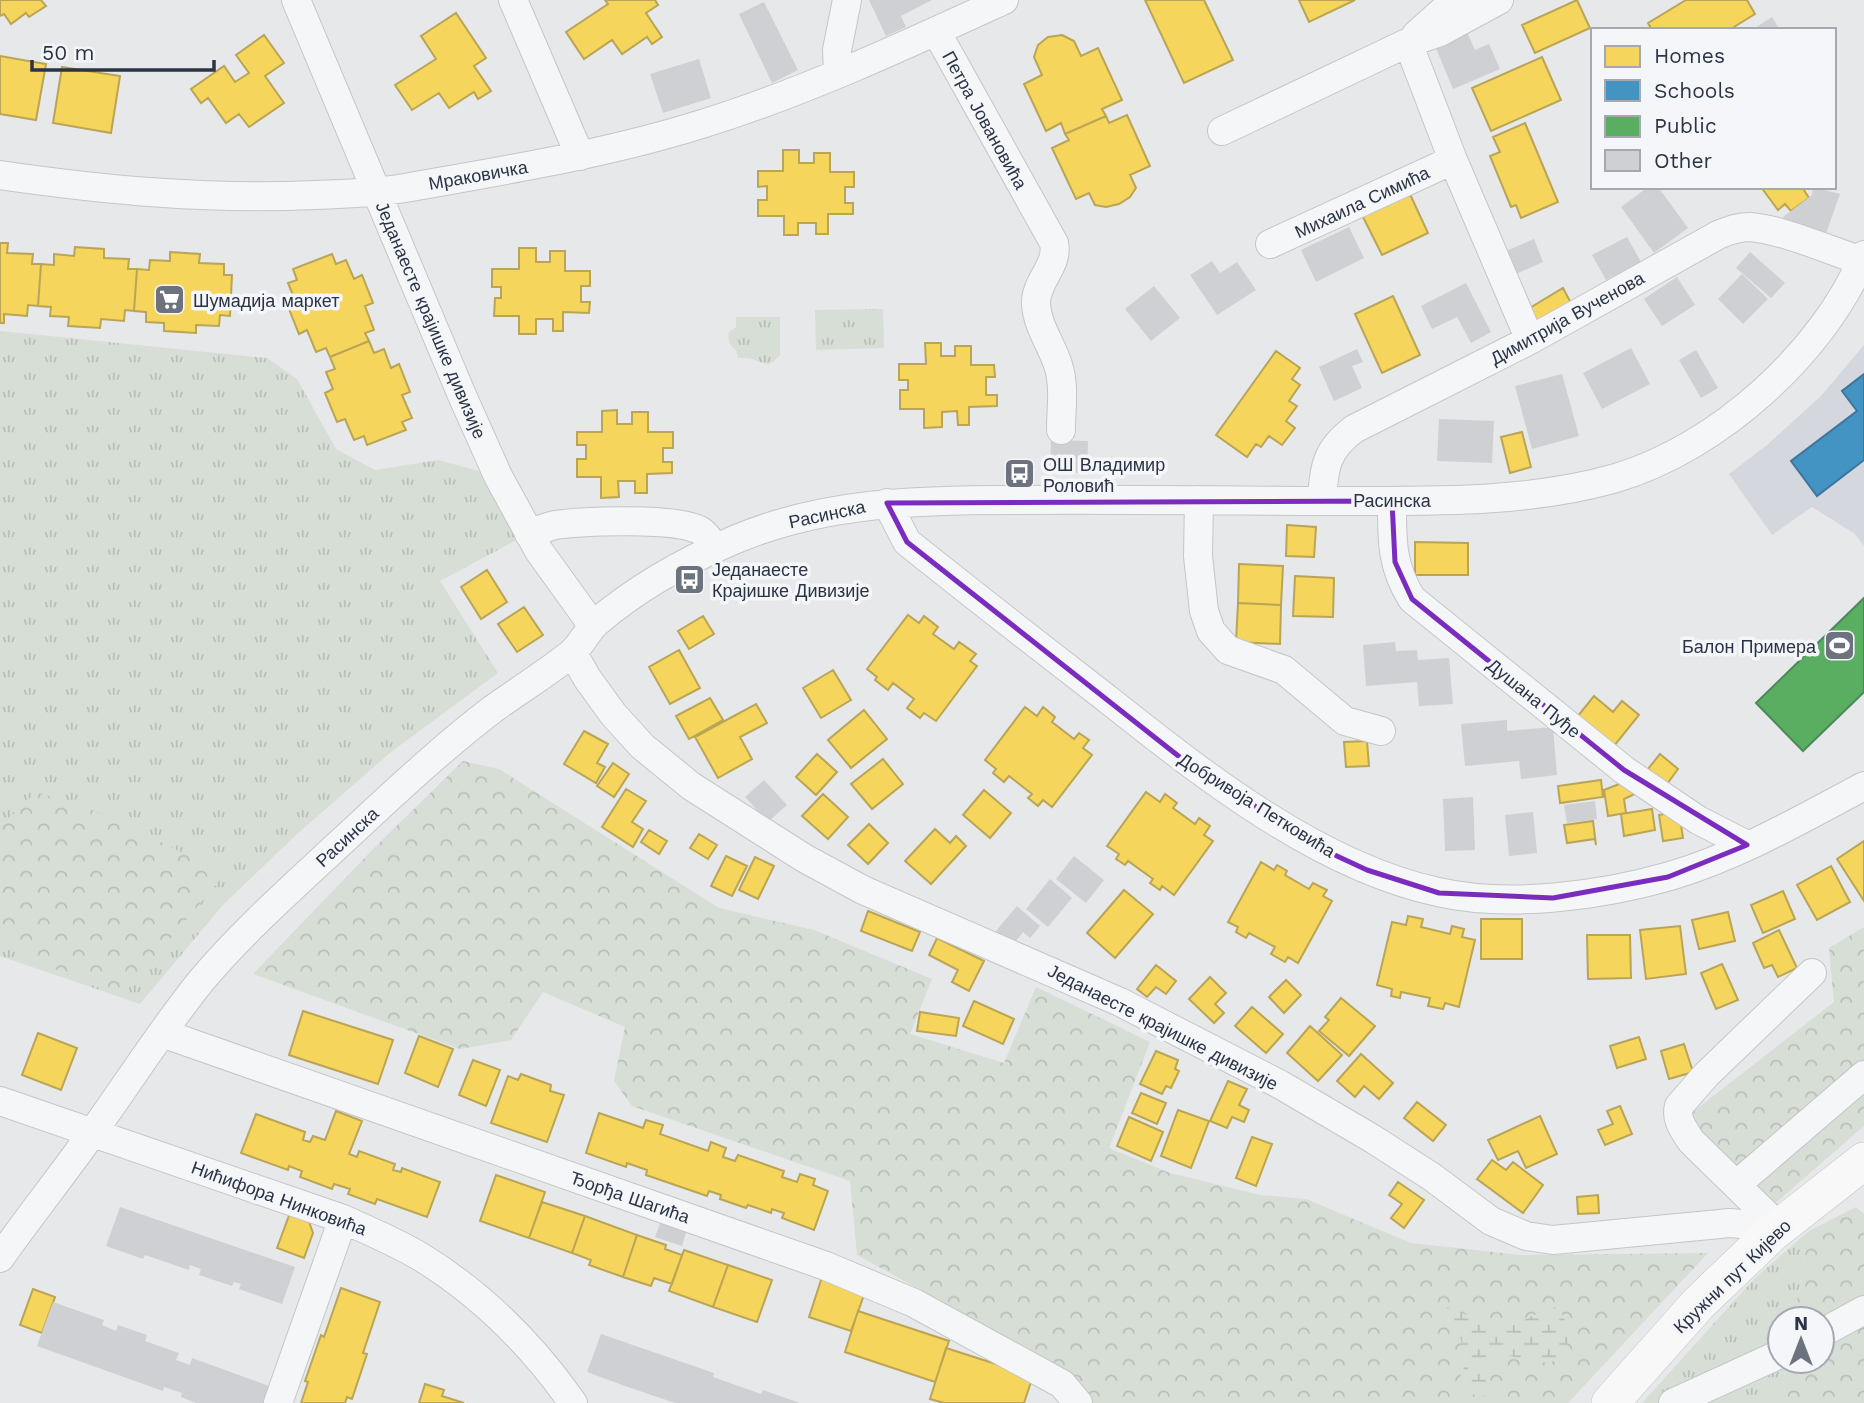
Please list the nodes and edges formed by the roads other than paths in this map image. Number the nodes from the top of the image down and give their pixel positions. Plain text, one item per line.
1 (296, 0) edge
2 (513, 0) edge
3 (847, 0) edge
4 (1004, 0) edge
5 (1455, 0) edge
6 (1499, 0) edge
7 (936, 31) junction
8 (1412, 41) junction
9 (838, 73) junction
10 (1222, 131) dead end
11 (580, 156) junction
12 (1453, 160) junction
13 (0, 175) edge
14 (377, 193) junction
15 (1270, 244) dead end
16 (1863, 258) edge
17 (1530, 340) junction
18 (1061, 430) dead end
19 (1199, 500) junction
20 (1322, 501) junction
21 (1392, 501) junction
22 (887, 503) junction
23 (529, 534) junction
24 (715, 548) junction
25 (593, 626) junction
26 (573, 653) junction
27 (1381, 731) dead end
28 (1864, 786) edge
29 (1747, 845) junction
30 (1812, 973) dead end
31 (162, 1033) junction
32 (1864, 1075) edge
33 (0, 1101) edge
34 (93, 1132) junction
35 (1864, 1161) edge
36 (1736, 1185) junction
37 (343, 1219) junction
38 (1776, 1230) junction
39 (0, 1258) edge
40 (1864, 1310) edge
41 (1836, 1325) edge
42 (1766, 1360) edge
43 (278, 1403) edge
44 (573, 1403) edge
45 (1078, 1403) edge
46 (1610, 1403) edge
47 (1673, 1403) edge

1 - 14 street, Једанаесте крајишке дивизије
2 - 11 street
3 - 9 street
4 - 7 street, Петра Јовановића
5 - 8 street
6 - 8 street
7 - 9 street, Мраковичка
7 - 18 street, Петра Јовановића
8 - 10 street
8 - 12 street
9 - 11 street, Мраковичка
11 - 14 street, Мраковичка
12 - 15 street, Михаила Симића
12 - 17 street
13 - 14 street, Мраковичка
14 - 23 street, Једанаесте крајишке дивизије
16 - 17 street, Димитрија Вученова
16 - 21 street, Расинска
17 - 20 street, Димитрија Вученова
19 - 20 street, Расинска
19 - 22 street, Расинска
19 - 27 street
20 - 21 street, Расинска
21 - 29 street, Душана Пуђе
22 - 24 street, Расинска
22 - 29 street, Добривоја Петковића
23 - 24 street
23 - 25 street, Једанаесте крајишке дивизије
24 - 25 street, Расинска
25 - 26 street, Расинска
26 - 31 street, Расинска
26 - 38 street, Једанаесте крајишке дивизије
28 - 29 street, Добривоја Петковића
30 - 36 street
31 - 34 street, Расинска
31 - 45 street, Ђорђа Шагића
32 - 36 street
33 - 34 street, Нићифора Нинковића
34 - 37 street, Нићифора Нинковића
34 - 39 street, Расинска
35 - 38 main road, Кружни пут Кијево
36 - 38 street
37 - 43 street
37 - 44 street, Нићифора Нинковића
38 - 46 main road, Кружни пут Кијево
40 - 41 street
42 - 47 street

